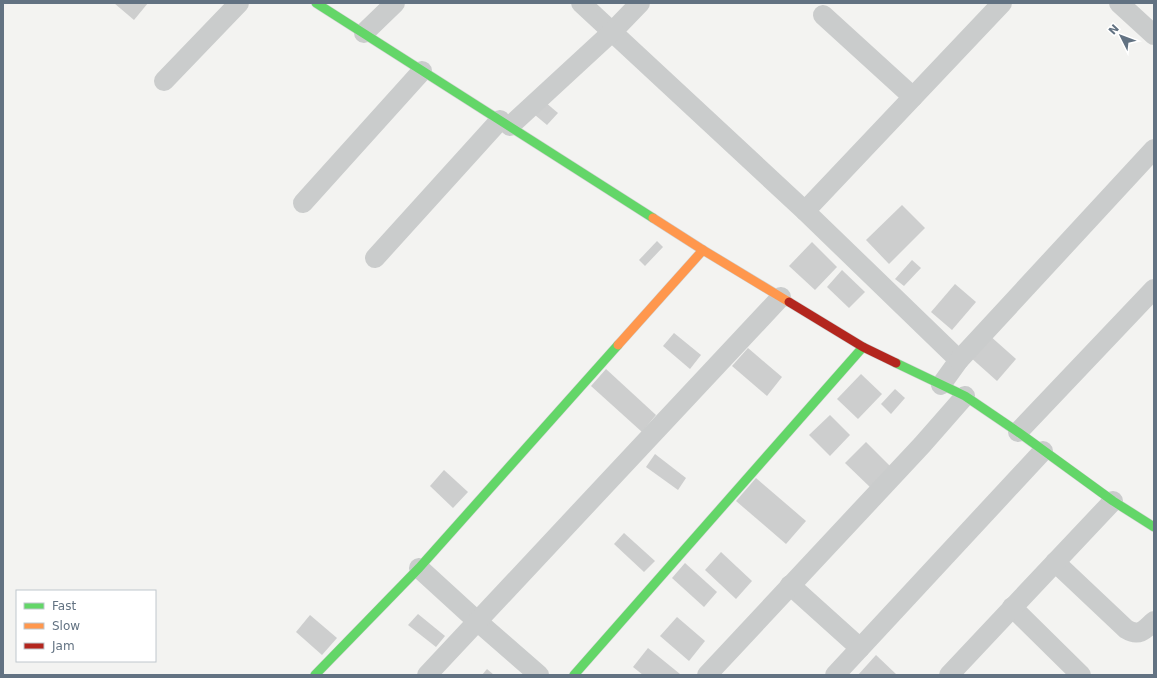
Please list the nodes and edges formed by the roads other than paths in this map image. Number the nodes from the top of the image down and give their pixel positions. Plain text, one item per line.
1 (239, 3) edge
2 (316, 3) edge
3 (395, 3) edge
4 (581, 3) edge
5 (640, 3) edge
6 (1002, 3) edge
7 (1119, 3) edge
8 (823, 15) dead end
9 (613, 32) junction
10 (364, 34) junction
11 (1154, 35) edge
12 (422, 71) junction
13 (164, 81) dead end
14 (913, 97) junction
15 (505, 123) junction
16 (1154, 150) edge
17 (303, 203) dead end
18 (805, 211) junction
19 (703, 250) junction
20 (375, 258) dead end
21 (1154, 289) edge
22 (781, 297) junction
23 (863, 347) junction
24 (960, 360) junction
25 (941, 385) junction
26 (965, 396) junction
27 (1018, 432) junction
28 (1043, 451) junction
29 (1113, 500) junction
30 (1154, 527) edge
31 (1055, 562) junction
32 (419, 568) junction
33 (790, 585) junction
34 (1012, 607) junction
35 (1154, 621) edge
36 (476, 622) junction
37 (860, 648) junction
38 (1073, 673) edge
39 (315, 675) edge
40 (427, 675) edge
41 (539, 675) edge
42 (574, 675) edge
43 (707, 675) edge
44 (835, 675) edge
45 (949, 675) edge

1 - 13 street
2 - 10 street
3 - 10 street
4 - 9 street
5 - 9 street
6 - 14 street
7 - 11 street
8 - 14 street
9 - 15 street
9 - 18 street
10 - 12 street
12 - 15 street
12 - 17 street
14 - 18 street
15 - 19 street
15 - 20 street
16 - 24 street
18 - 24 street
19 - 22 street
19 - 32 street
21 - 27 street
22 - 23 street
22 - 36 street
23 - 25 street
23 - 42 street
24 - 25 street
25 - 26 street
26 - 27 street
26 - 33 street
27 - 28 street
28 - 29 street
28 - 37 street
29 - 30 street
29 - 31 street
31 - 34 street
31 - 35 street
32 - 36 street
32 - 39 street
33 - 37 street
33 - 43 street
34 - 38 street
34 - 45 street
36 - 40 street
36 - 41 street
37 - 44 street

